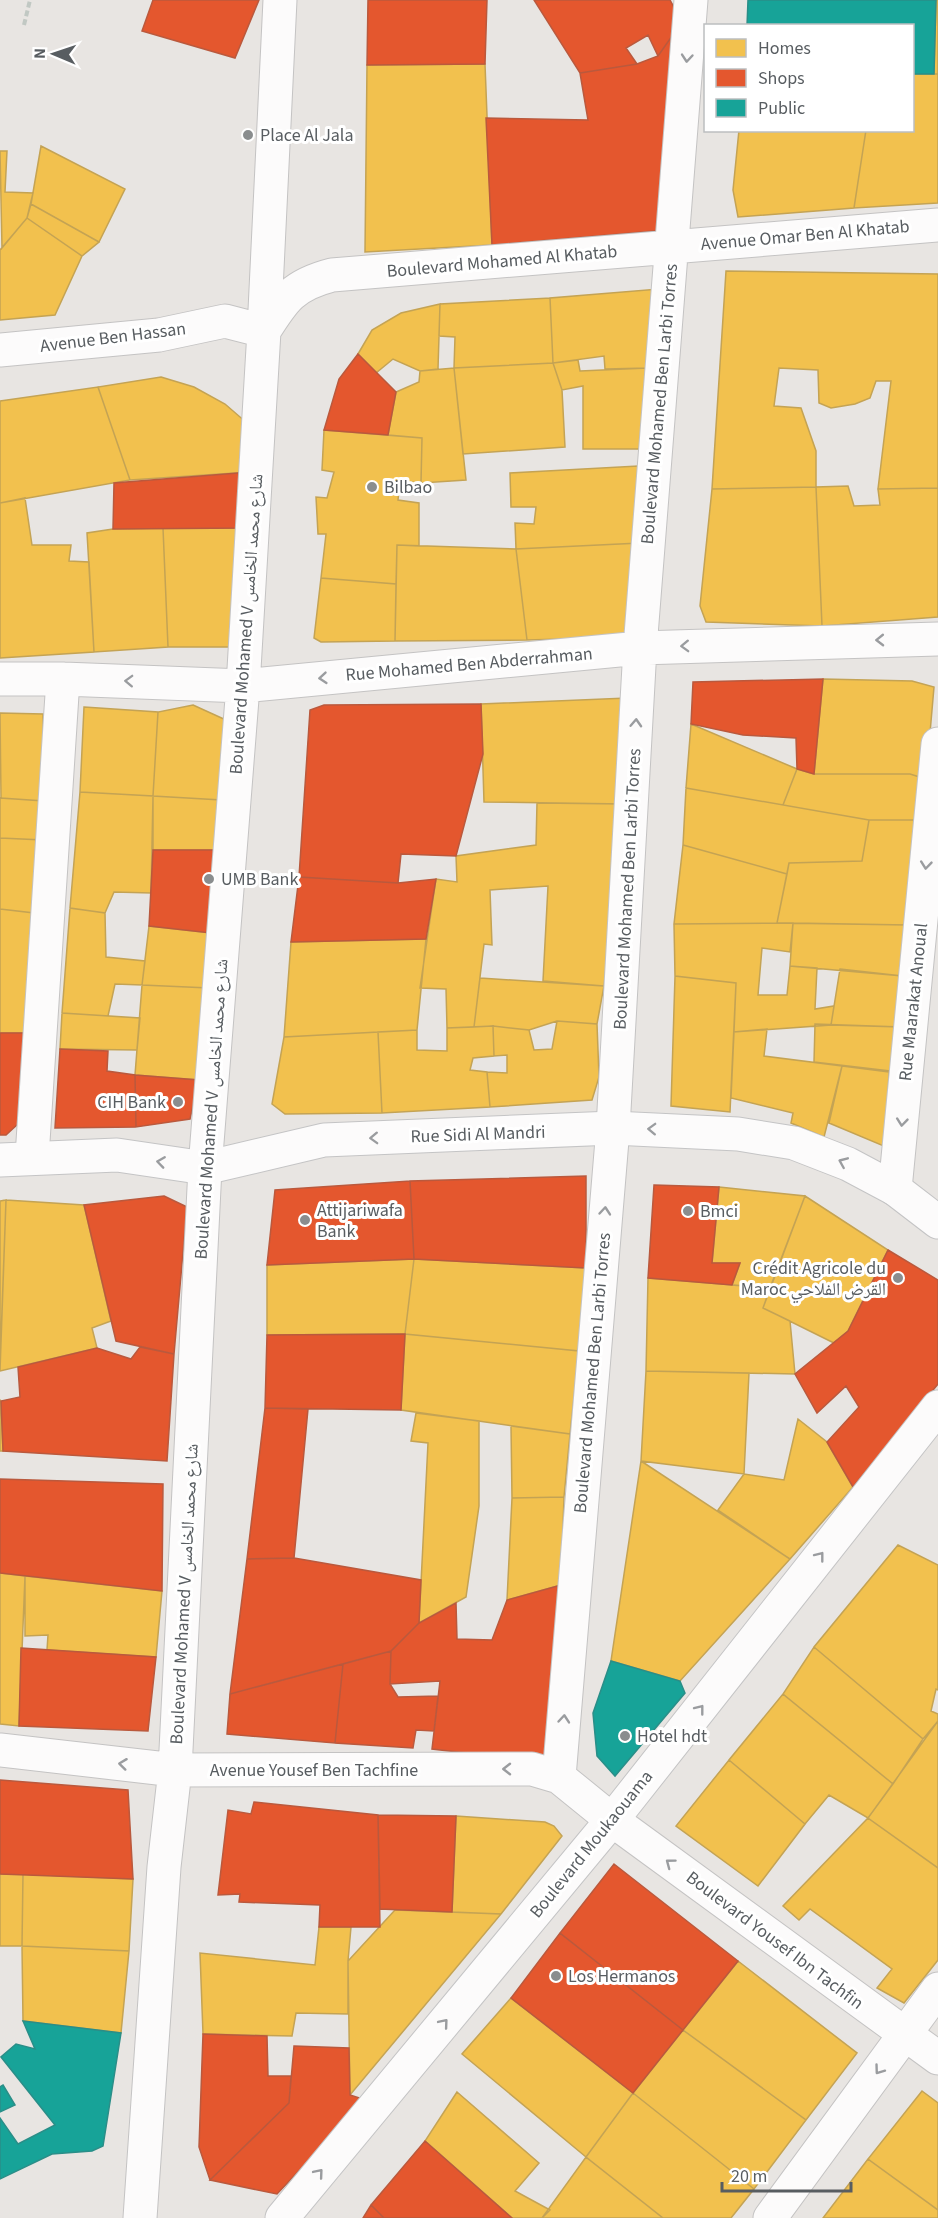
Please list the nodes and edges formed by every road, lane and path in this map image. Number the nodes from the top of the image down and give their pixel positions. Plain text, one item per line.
1 (30, 0) edge
2 (280, 0) edge
3 (692, 0) edge
4 (24, 25) dead end
5 (938, 225) edge
6 (672, 246) junction
7 (264, 331) junction
8 (0, 350) edge
9 (938, 639) edge
10 (640, 648) junction
11 (0, 679) edge
12 (63, 679) junction
13 (243, 686) junction
14 (938, 744) edge
15 (613, 1128) junction
16 (32, 1157) junction
17 (0, 1160) edge
18 (205, 1168) junction
19 (895, 1190) junction
20 (938, 1222) edge
21 (938, 1407) edge
22 (0, 1750) edge
23 (175, 1770) junction
24 (559, 1777) junction
25 (612, 1820) junction
26 (938, 1989) edge
27 (904, 2036) junction
28 (938, 2058) edge
29 (140, 2218) edge
30 (282, 2218) edge
31 (770, 2218) edge

1 - 4 path
2 - 7 street, Boulevard Mohamed V شارع محمد الخامس
3 -> 6 street, Boulevard Mohamed Ben Larbi Torres
5 - 6 street, Avenue Omar Ben Al Khatab
6 - 7 street, Boulevard Mohamed Al Khatab
6 - 10 street, Boulevard Mohamed Ben Larbi Torres
7 - 8 street, Avenue Ben Hassan
7 - 13 street, Boulevard Mohamed V شارع محمد الخامس
9 -> 10 street, Rue Mohamed Ben Abderrahman
10 -> 13 street, Rue Mohamed Ben Abderrahman
15 -> 10 street, Boulevard Mohamed Ben Larbi Torres
11 - 12 street, Rue Mohamed Ben Abderrahman
13 -> 12 street, Rue Mohamed Ben Abderrahman
12 - 16 street
13 - 18 street, Boulevard Mohamed V شارع محمد الخامس
14 -> 19 street, Rue Maarakat Anoual
15 -> 18 street, Rue Sidi Al Mandri
19 -> 15 street, Rue Sidi Al Mandri
24 -> 15 street, Boulevard Mohamed Ben Larbi Torres
16 - 17 street, Rue Sidi Al Mandri
18 -> 16 street, Rue Sidi Al Mandri
18 - 23 street, Boulevard Mohamed V شارع محمد الخامس
19 - 20 street, Rue Sidi Al Mandri
25 -> 21 street, Boulevard Moukaouama
23 -> 22 street, Avenue Yousef Ben Tachfine
24 -> 23 street, Avenue Yousef Ben Tachfine
23 - 29 street, Boulevard Mohamed V شارع محمد الخامس
24 - 25 street, Avenue Yousef Ben Tachfine
27 -> 25 street, Boulevard Yousef Ibn Tachfin
30 -> 25 street, Boulevard Moukaouama
26 - 27 street
27 - 28 street, Boulevard Yousef Ibn Tachfin
27 -> 31 street

